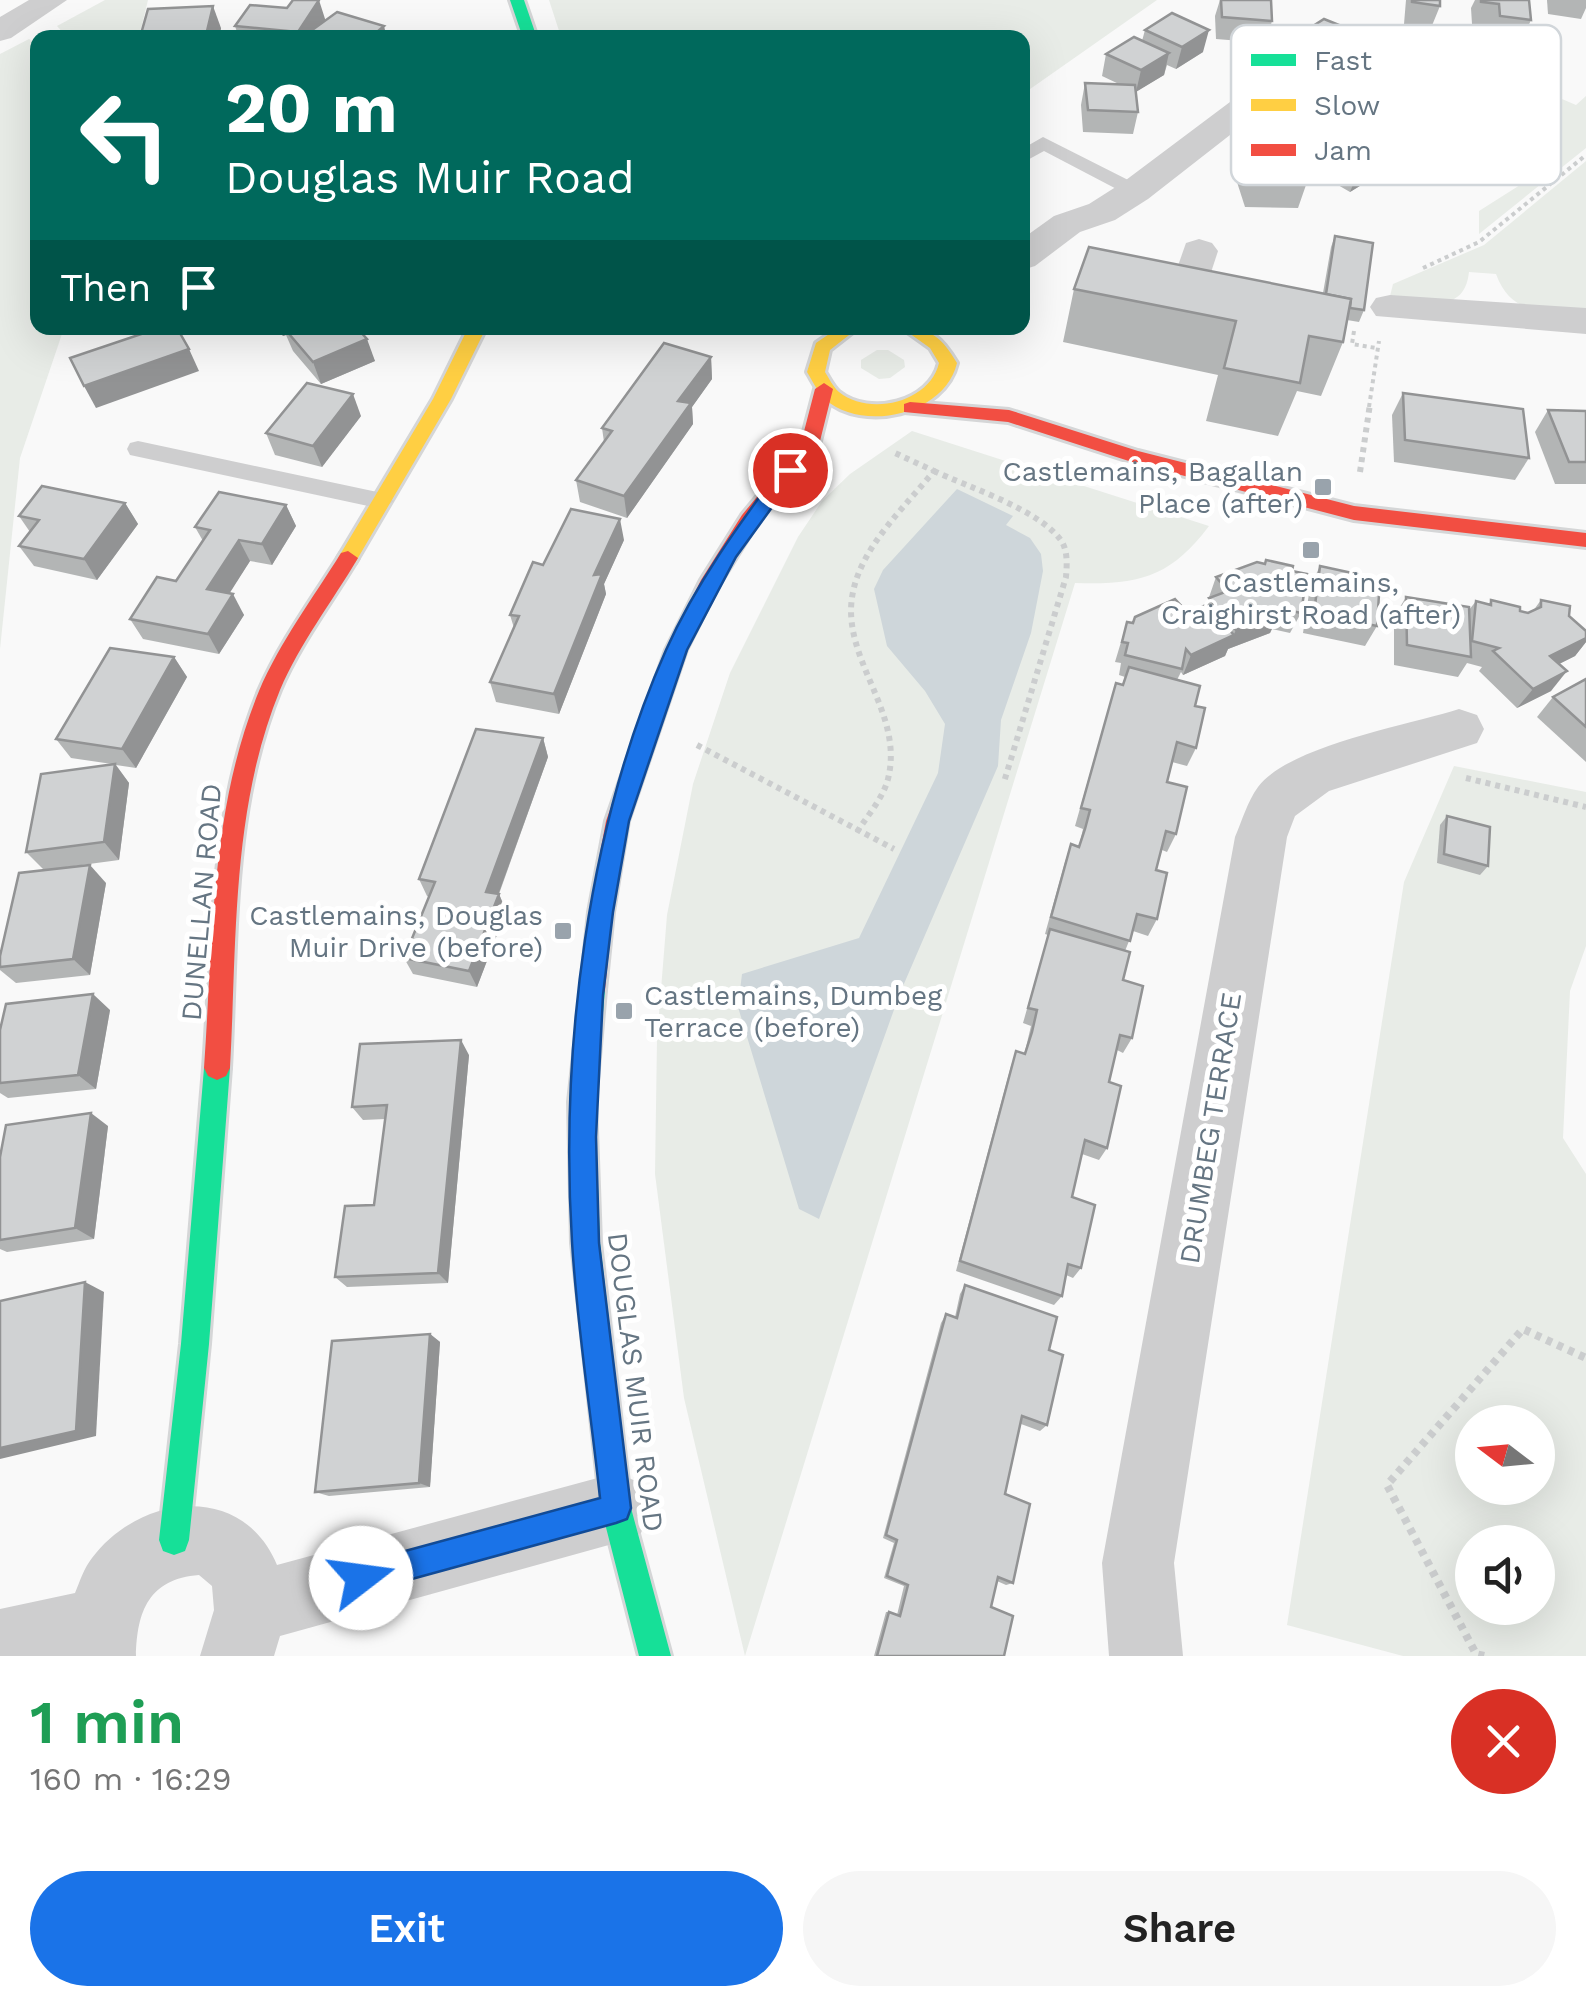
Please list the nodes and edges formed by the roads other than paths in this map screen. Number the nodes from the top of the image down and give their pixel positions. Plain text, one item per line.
1 (517, 0) edge
2 (38, 2) edge
3 (527, 30) edge
4 (0, 31) edge
5 (1231, 117) edge
6 (1030, 152) edge
7 (1134, 191) junction
8 (1200, 251) dead end
9 (1030, 252) edge
10 (1030, 256) edge
11 (1076, 265) dead end
12 (1226, 302) edge
13 (1390, 307) dead end
14 (1586, 320) edge
15 (474, 335) edge
16 (838, 335) edge
17 (799, 338) dead end
18 (948, 357) edge
19 (815, 359) junction
20 (824, 388) junction
21 (910, 408) junction
22 (882, 412) junction
23 (1009, 416) junction
24 (810, 445) junction
25 (138, 450) dead end
26 (382, 501) junction
27 (1586, 540) edge
28 (1436, 737) road end
29 (616, 1508) junction
30 (174, 1540) junction
31 (244, 1632) edge
32 (100, 1640) edge
33 (0, 1646) edge
34 (655, 1656) edge
35 (1146, 1656) edge

1 - 3 street
2 - 4 street
5 - 7 street
6 - 7 lane
7 - 9 street
8 - 12 street
10 - 11 street
13 - 14 street
15 - 26 street, DUNELLAN ROAD
16 - 19 street
17 - 19 street
18 - 21 street
18 - 23 street
19 - 20 street
20 - 22 street
20 - 24 street, DOUGLAS MUIR ROAD
21 - 22 street
21 - 23 street
22 - 24 street, DOUGLAS MUIR ROAD
23 - 27 street
24 - 29 street, DOUGLAS MUIR ROAD
25 - 26 lane
26 - 30 street, DUNELLAN ROAD
28 - 35 street, DRUMBEG TERRACE
29 - 31 street
29 - 34 street, DOUGLAS MUIR ROAD
30 - 31 street
30 - 32 street
32 - 33 street

